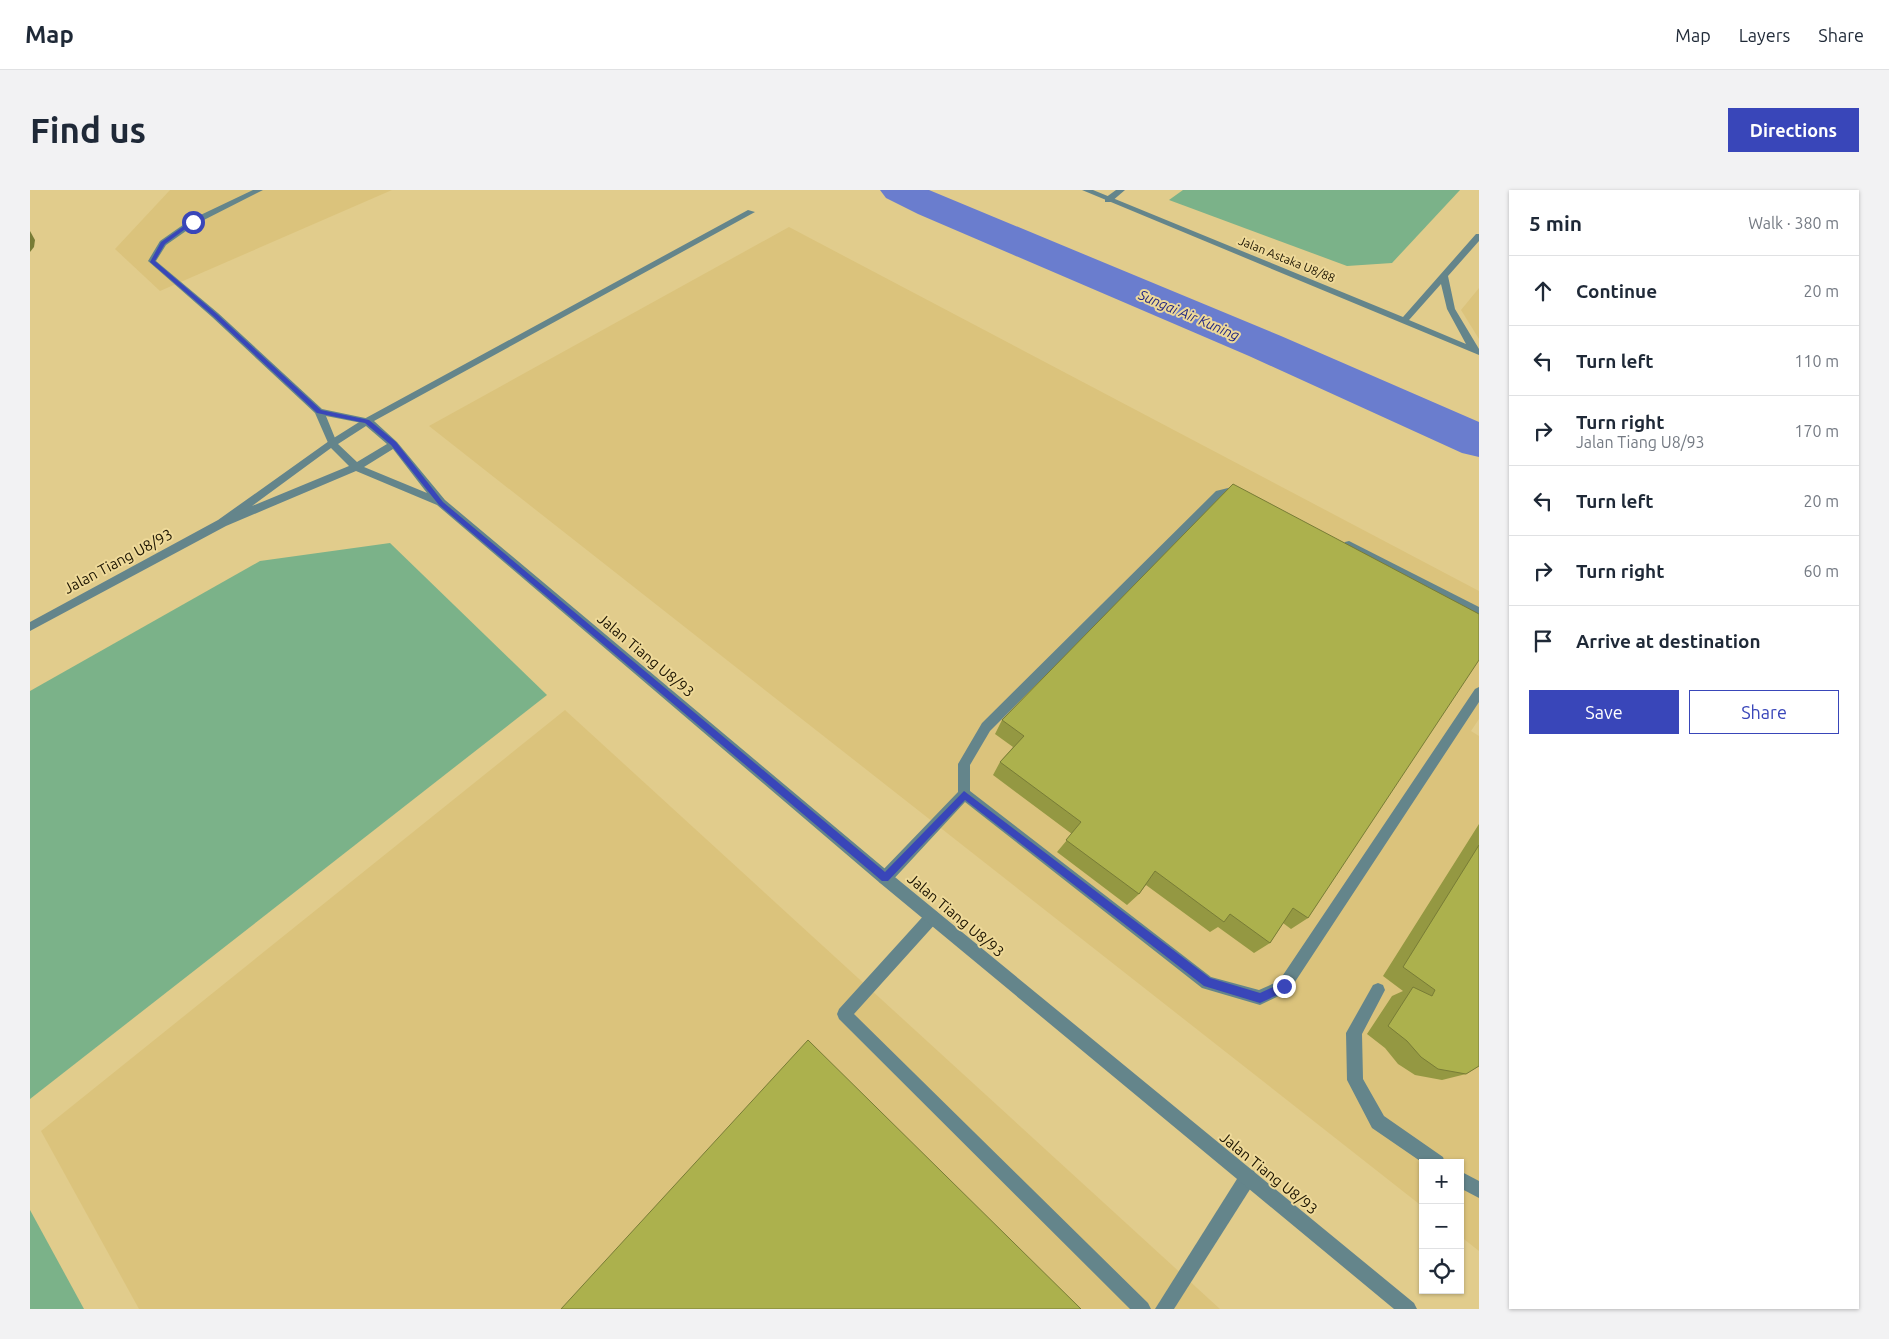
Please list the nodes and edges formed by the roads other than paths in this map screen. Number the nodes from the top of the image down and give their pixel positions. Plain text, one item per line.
1 (259, 190) edge
2 (1086, 190) edge
3 (1121, 190) edge
4 (1108, 200) junction
5 (751, 212) dead end
6 (1479, 236) edge
7 (1444, 276) junction
8 (1404, 321) junction
9 (1477, 351) edge
10 (319, 412) junction
11 (367, 422) junction
12 (332, 443) junction
13 (394, 444) junction
14 (356, 467) junction
15 (1252, 496) edge
16 (441, 503) junction
17 (222, 523) junction
18 (1339, 540) edge
19 (1479, 612) edge
20 (30, 627) edge
21 (1479, 692) edge
22 (964, 794) junction
23 (885, 878) junction
24 (932, 917) junction
25 (1378, 990) dead end
26 (1431, 1159) edge
27 (1248, 1177) junction
28 (1464, 1181) edge
29 (1479, 1190) edge
30 (1142, 1309) edge
31 (1164, 1309) edge
32 (1408, 1309) edge

1 - 10 street
2 - 4 street, Jalan Astaka U8/88
3 - 4 street
4 - 8 street, Jalan Astaka U8/88
5 - 11 street
6 - 7 street
7 - 8 street
7 - 9 street
8 - 9 street, Jalan Astaka U8/88
10 - 11 street
10 - 12 street
11 - 12 street, Jalan Tiang U8/93
11 - 13 street, Jalan Tiang U8/93
12 - 14 street, Jalan Tiang U8/93
12 - 17 street, Jalan Tiang U8/93
13 - 14 street, Jalan Tiang U8/93
13 - 16 street, Jalan Tiang U8/93
14 - 16 street, Jalan Tiang U8/93
14 - 17 street, Jalan Tiang U8/93
15 - 22 street
16 - 23 street, Jalan Tiang U8/93
17 - 20 street, Jalan Tiang U8/93
18 - 19 street
21 - 22 street
22 - 23 street
23 - 24 street, Jalan Tiang U8/93
24 - 27 street, Jalan Tiang U8/93
24 - 30 street
25 - 26 street
27 - 31 street
27 - 32 street, Jalan Tiang U8/93
28 - 29 street

